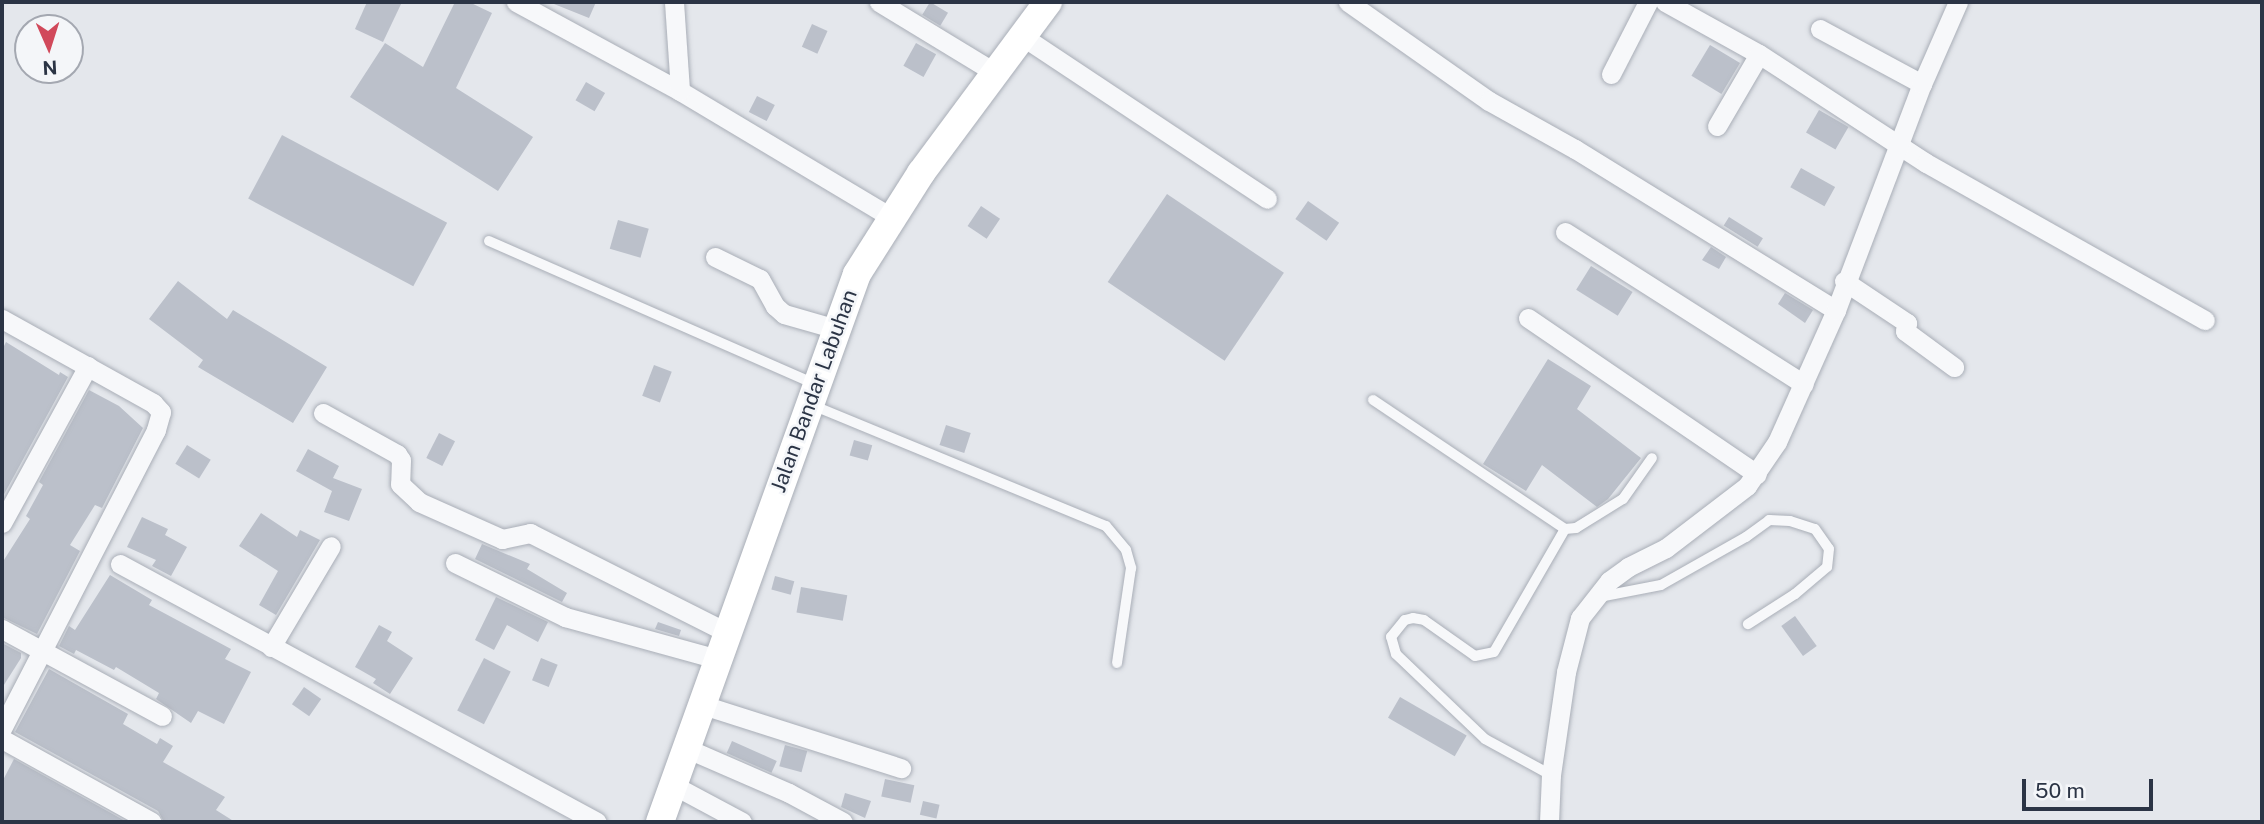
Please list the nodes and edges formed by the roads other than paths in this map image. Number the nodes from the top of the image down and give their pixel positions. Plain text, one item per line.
1 (516, 2) edge
2 (674, 2) edge
3 (879, 2) edge
4 (1048, 2) edge
5 (1348, 2) edge
6 (1648, 2) edge
7 (1665, 2) edge
8 (1958, 2) edge
9 (1820, 29) dead end
10 (1022, 36) junction
11 (1759, 54) junction
12 (993, 72) junction
13 (1611, 74) dead end
14 (1922, 84) junction
15 (680, 91) junction
16 (1717, 126) dead end
17 (1901, 145) junction
18 (1267, 199) dead end
19 (892, 218) junction
20 (1565, 232) dead end
21 (489, 241) dead end
22 (715, 257) dead end
23 (1844, 281) junction
24 (1836, 310) junction
25 (1528, 318) dead end
26 (2, 319) edge
27 (2205, 320) dead end
28 (836, 329) junction
29 (88, 366) junction
30 (1954, 366) dead end
31 (1804, 384) junction
32 (812, 393) junction
33 (1373, 400) dead end
34 (323, 413) dead end
35 (1652, 458) dead end
36 (1757, 474) junction
37 (2, 523) edge
38 (1565, 529) junction
39 (331, 546) dead end
40 (455, 562) dead end
41 (120, 565) dead end
42 (1595, 598) junction
43 (1748, 624) dead end
44 (2, 629) edge
45 (728, 633) junction
46 (271, 647) junction
47 (42, 652) junction
48 (718, 659) junction
49 (1117, 663) dead end
50 (704, 705) junction
51 (162, 716) dead end
52 (2, 729) edge
53 (2, 739) edge
54 (688, 749) junction
55 (901, 768) dead end
56 (1551, 775) junction
57 (675, 786) junction
58 (152, 822) edge
59 (597, 822) edge
60 (660, 822) edge
61 (742, 822) edge
62 (843, 822) edge
63 (1549, 822) edge

1 - 15 street
2 - 15 street
3 - 12 street
4 - 10 main road, Jalan Bandar Labuhan
5 - 24 street
6 - 13 street
7 - 11 street
8 - 14 street
9 - 14 street
10 - 12 main road, Jalan Bandar Labuhan
10 - 18 street
11 - 16 street
11 - 17 street
12 - 19 main road, Jalan Bandar Labuhan
14 - 17 street
15 - 19 street
17 - 23 street
17 - 27 street
19 - 28 main road, Jalan Bandar Labuhan
20 - 31 street
21 - 32 lane
22 - 28 street
23 - 24 street
23 - 30 street
24 - 31 street
25 - 36 street
26 - 29 street
28 - 32 main road, Jalan Bandar Labuhan
29 - 37 street
29 - 47 street
31 - 36 street
32 - 45 main road, Jalan Bandar Labuhan
32 - 49 lane
33 - 38 lane
34 - 45 street
35 - 38 lane
36 - 42 street
38 - 56 lane
39 - 46 street
40 - 48 street
41 - 46 street
42 - 43 lane
42 - 56 street
44 - 47 street
45 - 48 main road, Jalan Bandar Labuhan
46 - 59 street
47 - 51 street
47 - 52 street
48 - 50 main road, Jalan Bandar Labuhan
50 - 54 main road, Jalan Bandar Labuhan
50 - 55 street
53 - 58 street
54 - 57 main road, Jalan Bandar Labuhan
54 - 62 street
56 - 63 street
57 - 60 main road, Jalan Bandar Labuhan
57 - 61 street

